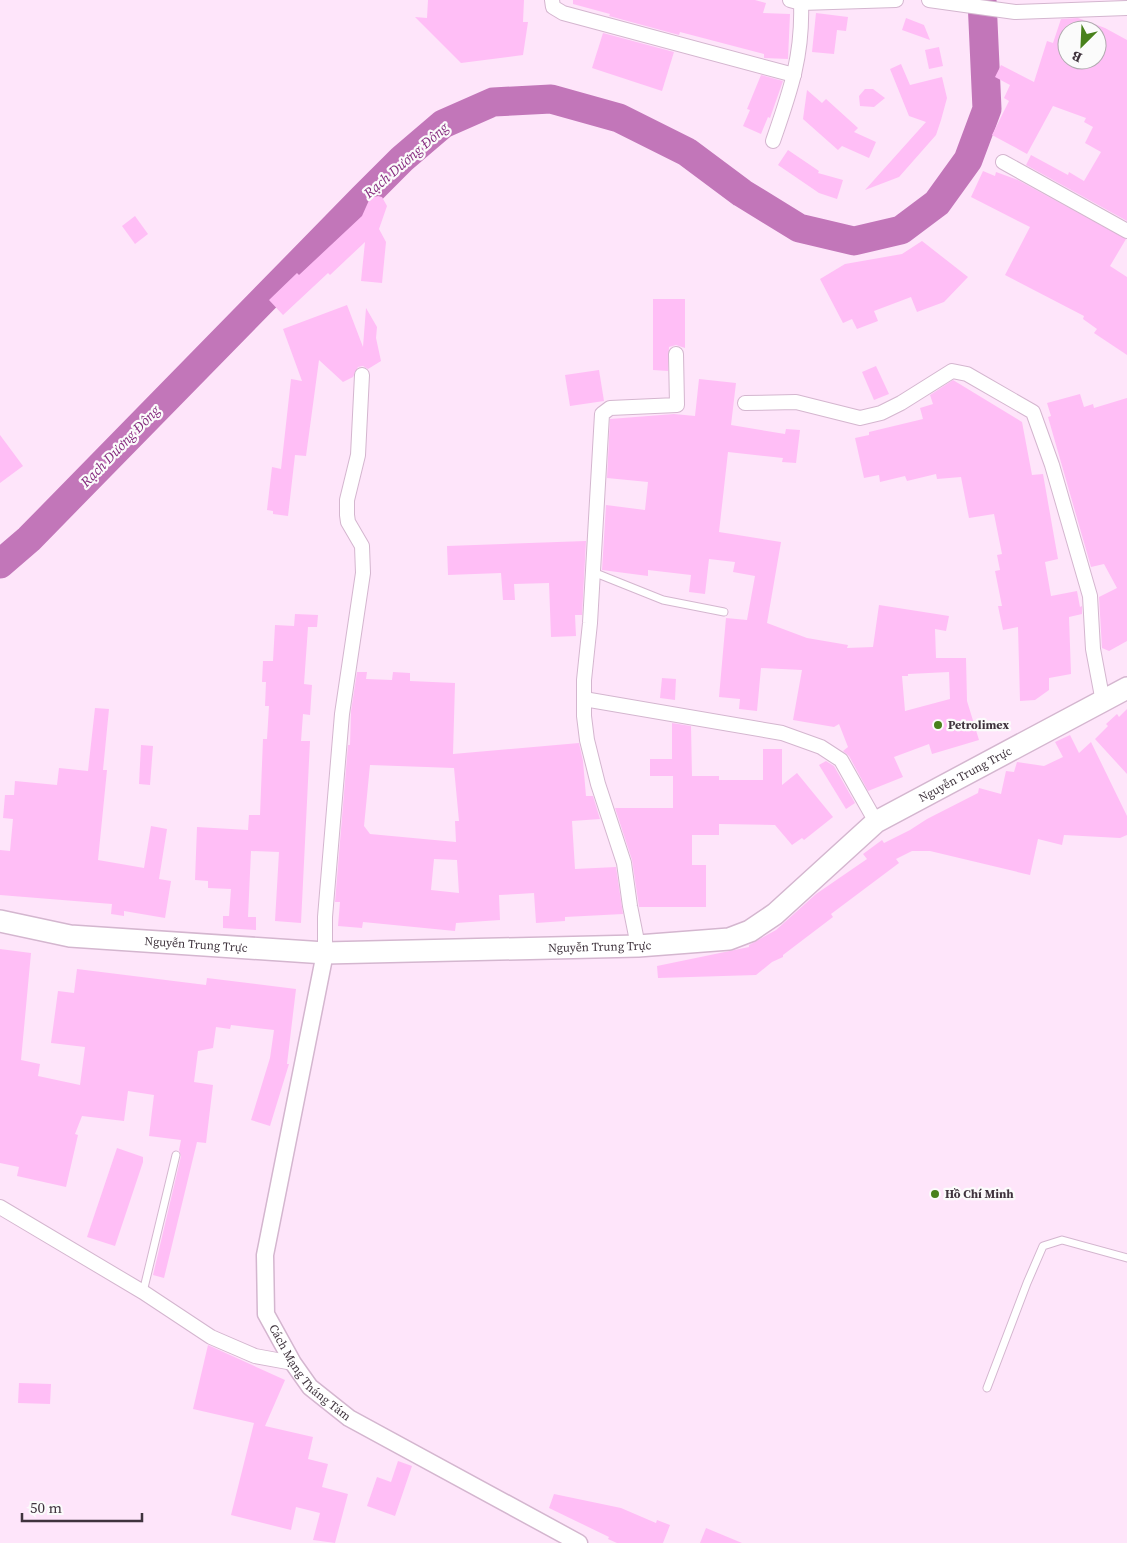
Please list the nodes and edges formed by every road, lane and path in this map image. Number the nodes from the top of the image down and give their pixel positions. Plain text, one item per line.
1 (552, 0) edge
2 (896, 0) edge
3 (929, 0) edge
4 (797, 1) edge
5 (1127, 8) edge
6 (794, 75) junction
7 (773, 141) dead end
8 (1003, 162) dead end
9 (1127, 230) edge
10 (676, 354) dead end
11 (362, 376) dead end
12 (745, 403) dead end
13 (592, 572) junction
14 (724, 612) dead end
15 (1127, 688) edge
16 (584, 699) junction
17 (1103, 702) junction
18 (876, 822) junction
19 (0, 921) edge
20 (638, 946) junction
21 (325, 953) junction
22 (176, 1155) dead end
23 (0, 1208) edge
24 (1127, 1258) edge
25 (143, 1292) junction
26 (293, 1364) junction
27 (987, 1388) dead end
28 (579, 1543) edge

1 - 6 street
2 - 4 street
3 - 5 street
4 - 6 street
6 - 7 street
8 - 9 street
10 - 13 street
11 - 21 street
12 - 17 street
13 - 14 lane
13 - 16 street
15 - 17 main road, Nguyễn Trung Trực
16 - 18 street
16 - 20 street
17 - 18 main road, Nguyễn Trung Trực
18 - 20 main road, Nguyễn Trung Trực
19 - 21 main road, Nguyễn Trung Trực
20 - 21 main road, Nguyễn Trung Trực
21 - 26 street, Cách Mạng Tháng Tám
22 - 25 lane
23 - 25 street
24 - 27 lane
25 - 26 street
26 - 28 street, Cách Mạng Tháng Tám

